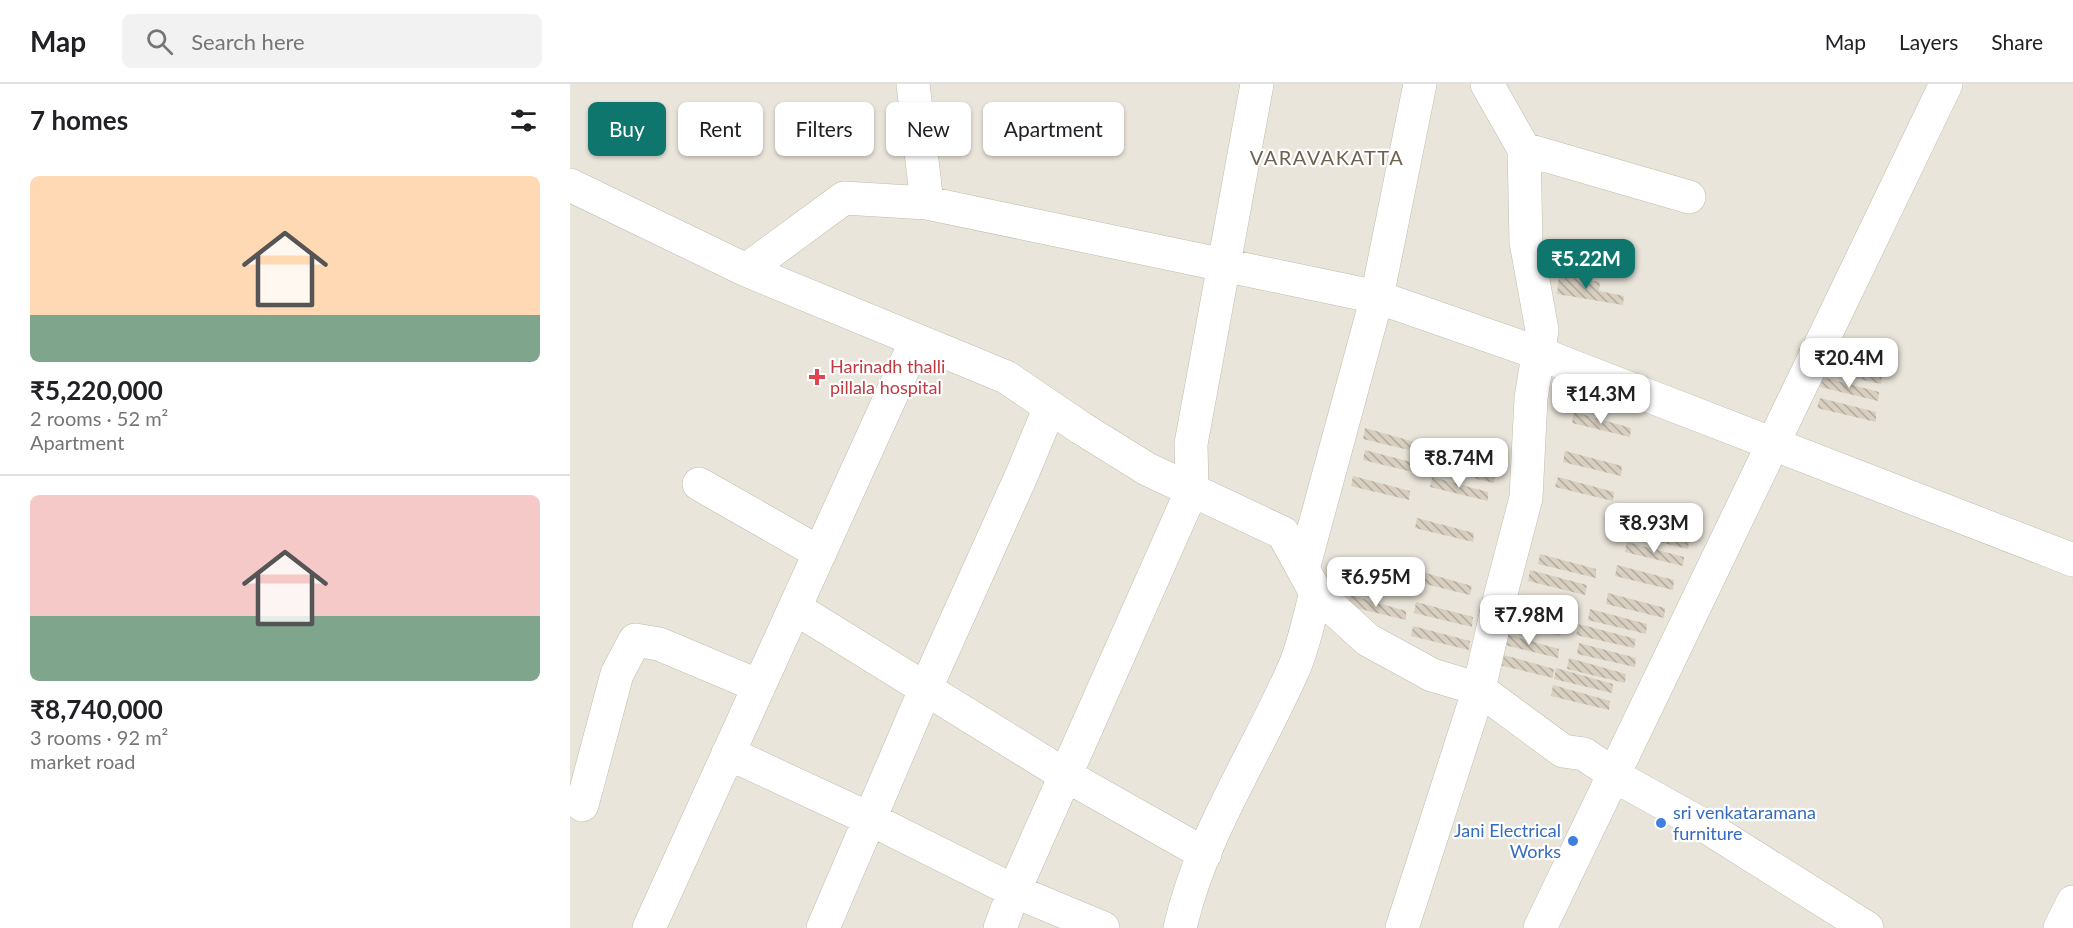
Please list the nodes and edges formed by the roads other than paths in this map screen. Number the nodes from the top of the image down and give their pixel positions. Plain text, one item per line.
1 (914, 84) edge
2 (1257, 84) edge
3 (1419, 84) edge
4 (1487, 84) edge
5 (1946, 84) edge
6 (1524, 148) junction
7 (570, 185) edge
8 (1689, 197) dead end
9 (927, 203) junction
10 (1223, 265) junction
11 (746, 270) junction
12 (1377, 297) junction
13 (916, 341) junction
14 (1538, 353) junction
15 (1050, 407) junction
16 (1773, 443) junction
17 (699, 484) dead end
18 (1192, 490) junction
19 (820, 553) junction
20 (2073, 560) edge
21 (1309, 581) junction
22 (795, 608) junction
23 (759, 686) junction
24 (1479, 689) junction
25 (925, 690) junction
26 (728, 753) junction
27 (1614, 774) junction
28 (1065, 776) junction
29 (582, 805) dead end
30 (870, 819) junction
31 (1205, 854) junction
32 (1014, 891) junction
33 (2073, 902) edge
34 (649, 928) edge
35 (823, 928) edge
36 (1000, 928) edge
37 (1103, 928) edge
38 (1180, 928) edge
39 (1402, 928) edge
40 (1540, 928) edge
41 (1867, 928) edge
42 (2060, 928) edge

1 - 9 street
2 - 10 street
3 - 12 street
4 - 6 street
5 - 16 street
6 - 8 street
6 - 14 street
7 - 11 street
9 - 10 street
9 - 11 street
10 - 12 street
10 - 18 street
11 - 13 street
12 - 14 street
12 - 21 street
13 - 15 street
13 - 19 street
14 - 16 street
14 - 24 street
15 - 18 street
15 - 25 street
16 - 20 street
16 - 27 street
17 - 19 street
18 - 21 street
18 - 28 street
19 - 22 street
21 - 24 street
21 - 31 street
22 - 23 street
22 - 25 street
23 - 26 street
23 - 29 street
24 - 27 street
24 - 39 street
25 - 28 street
25 - 30 street
26 - 30 street
26 - 34 street
27 - 40 street
27 - 41 street
28 - 31 street
28 - 32 street
30 - 32 street
30 - 35 street
31 - 38 street
32 - 36 street
32 - 37 street
33 - 42 street

